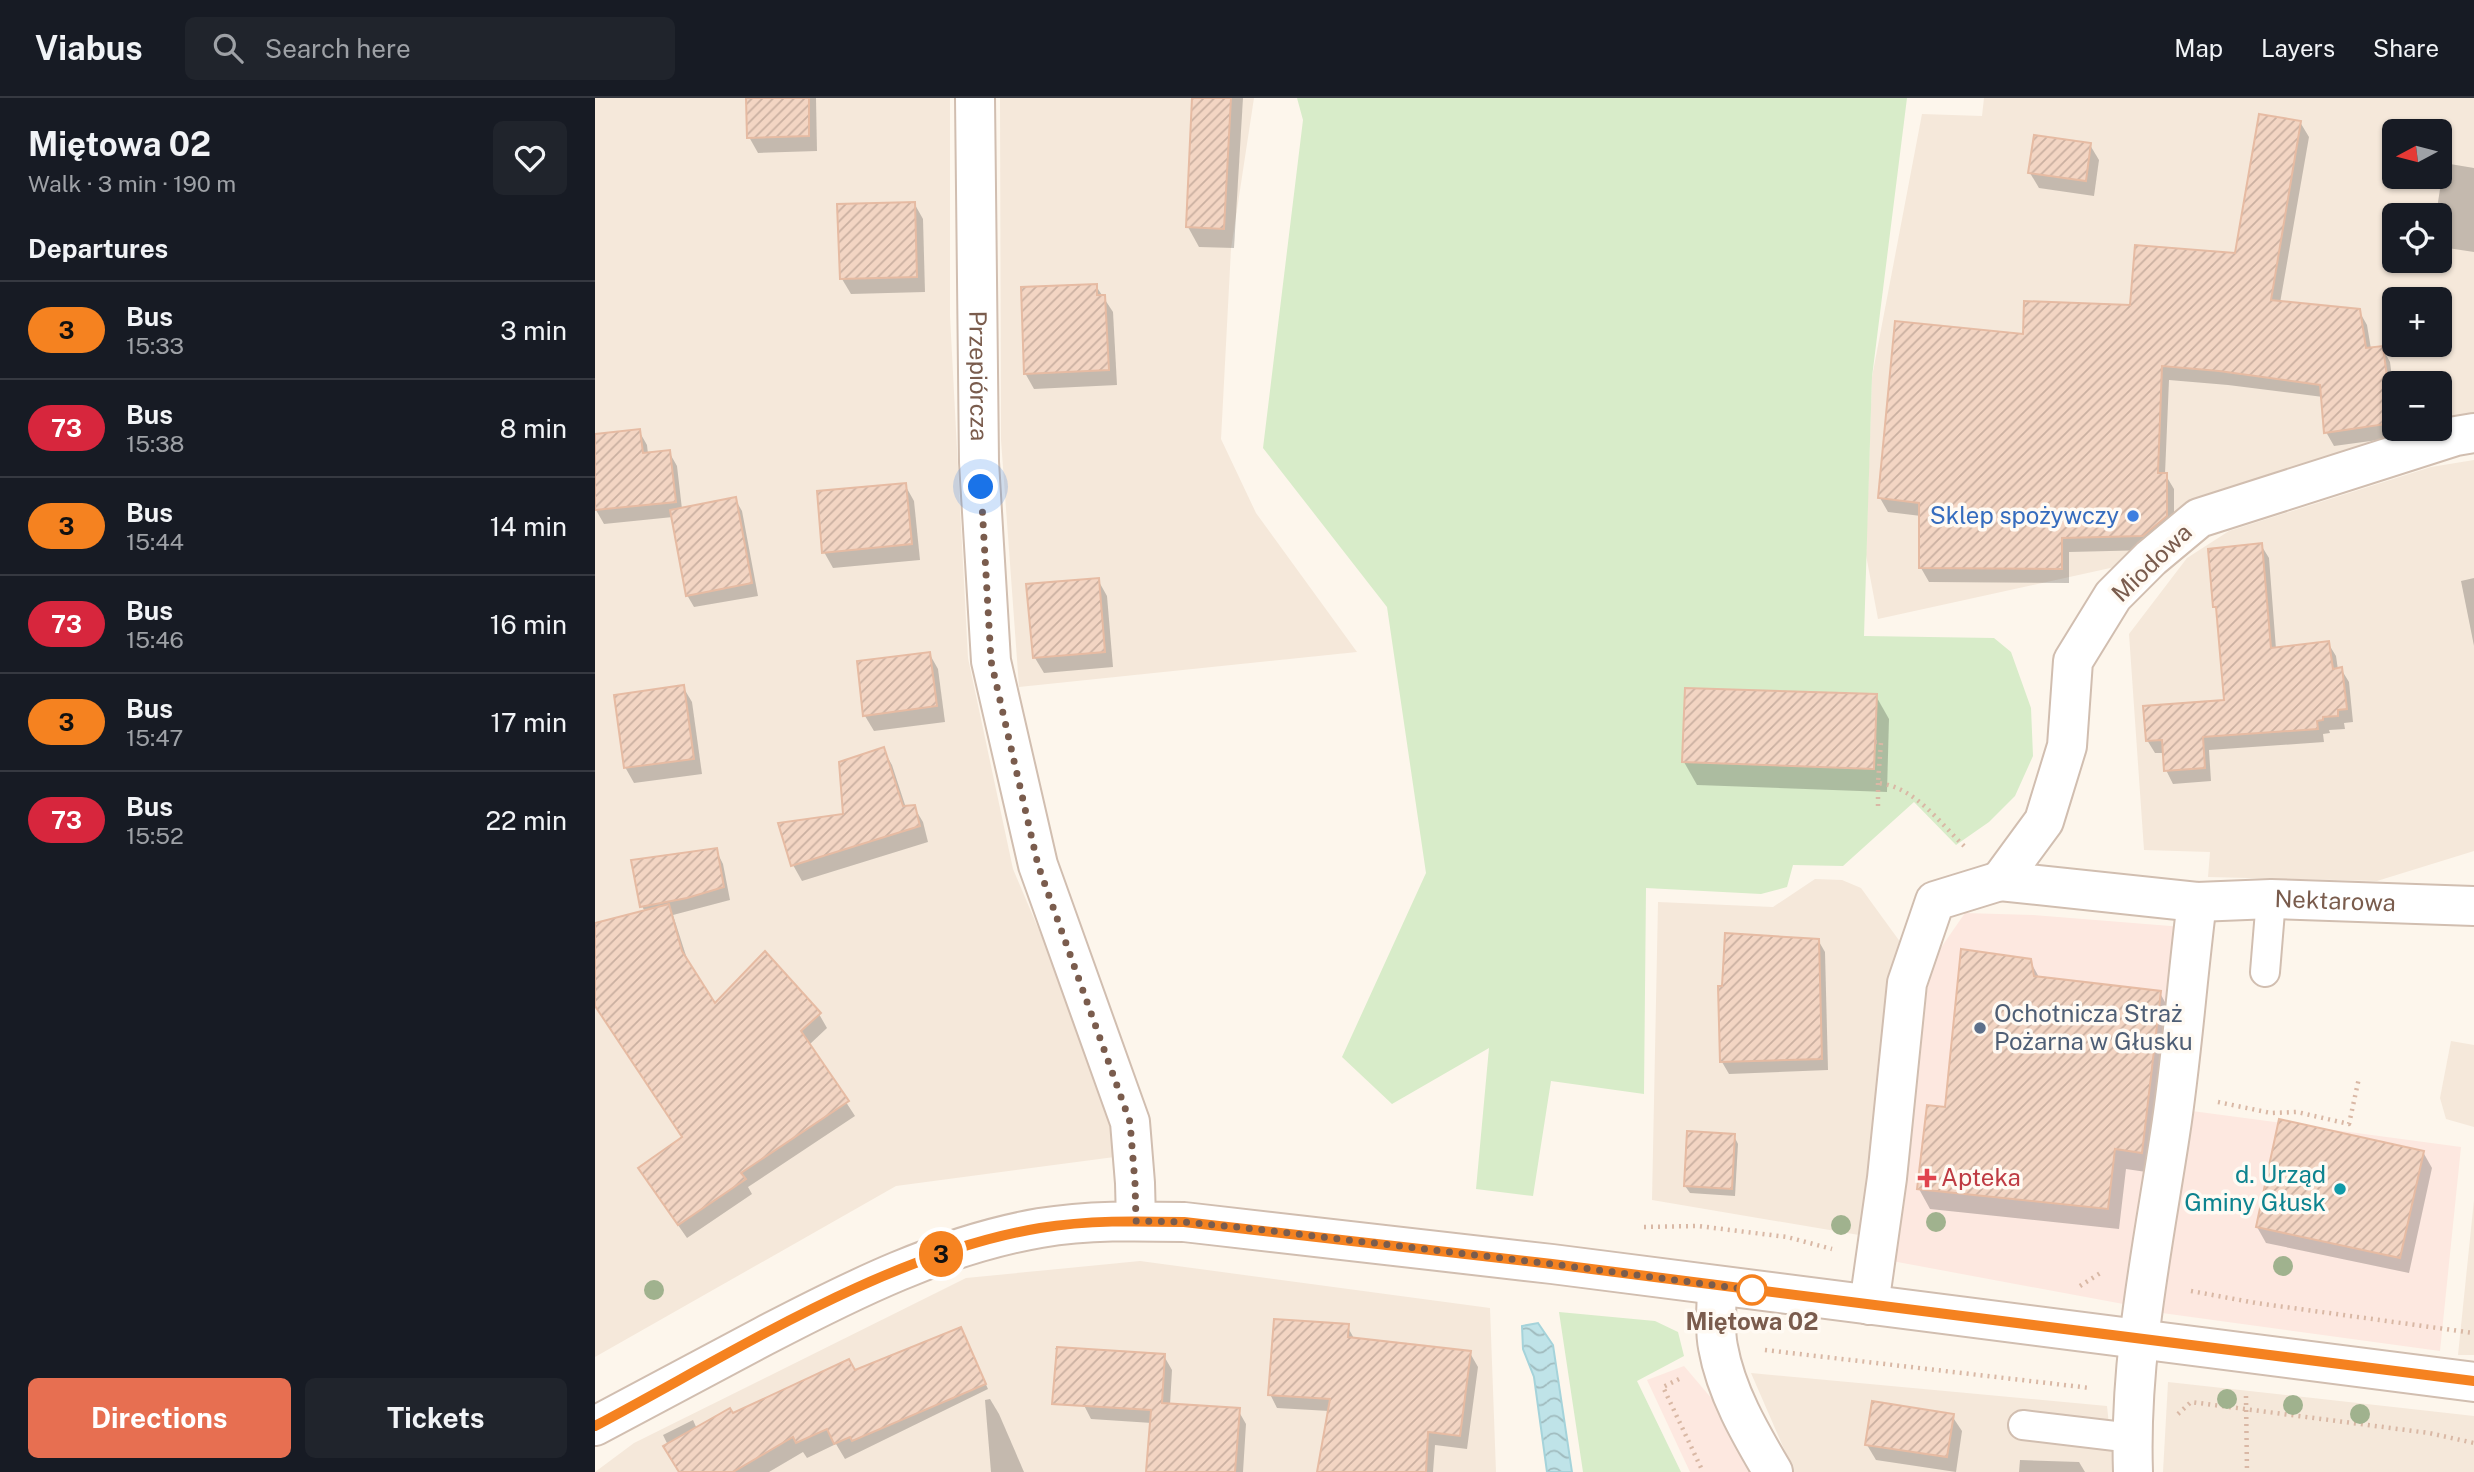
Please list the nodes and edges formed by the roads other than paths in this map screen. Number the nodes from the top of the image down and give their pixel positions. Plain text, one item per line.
1 (975, 98) edge
2 (2474, 433) edge
3 (2000, 881) junction
4 (2271, 900) junction
5 (2197, 902) junction
6 (2474, 906) edge
7 (2265, 972) dead end
8 (1136, 1221) junction
9 (1717, 1286) junction
10 (1869, 1306) junction
11 (2139, 1340) junction
12 (2474, 1381) edge
13 (2023, 1425) dead end
14 (595, 1426) edge
15 (2132, 1447) edge
16 (1773, 1472) edge

1 - 8 street, Przepiórcza
2 - 3 street, Miodowa
3 - 5 street
3 - 10 street
4 - 5 street, Nektarowa
4 - 6 street, Nektarowa
4 - 7 lane
5 - 11 street
8 - 9 street
8 - 14 street
9 - 10 street
9 - 16 street
10 - 11 street
11 - 12 street
11 - 15 street
13 - 15 lane

